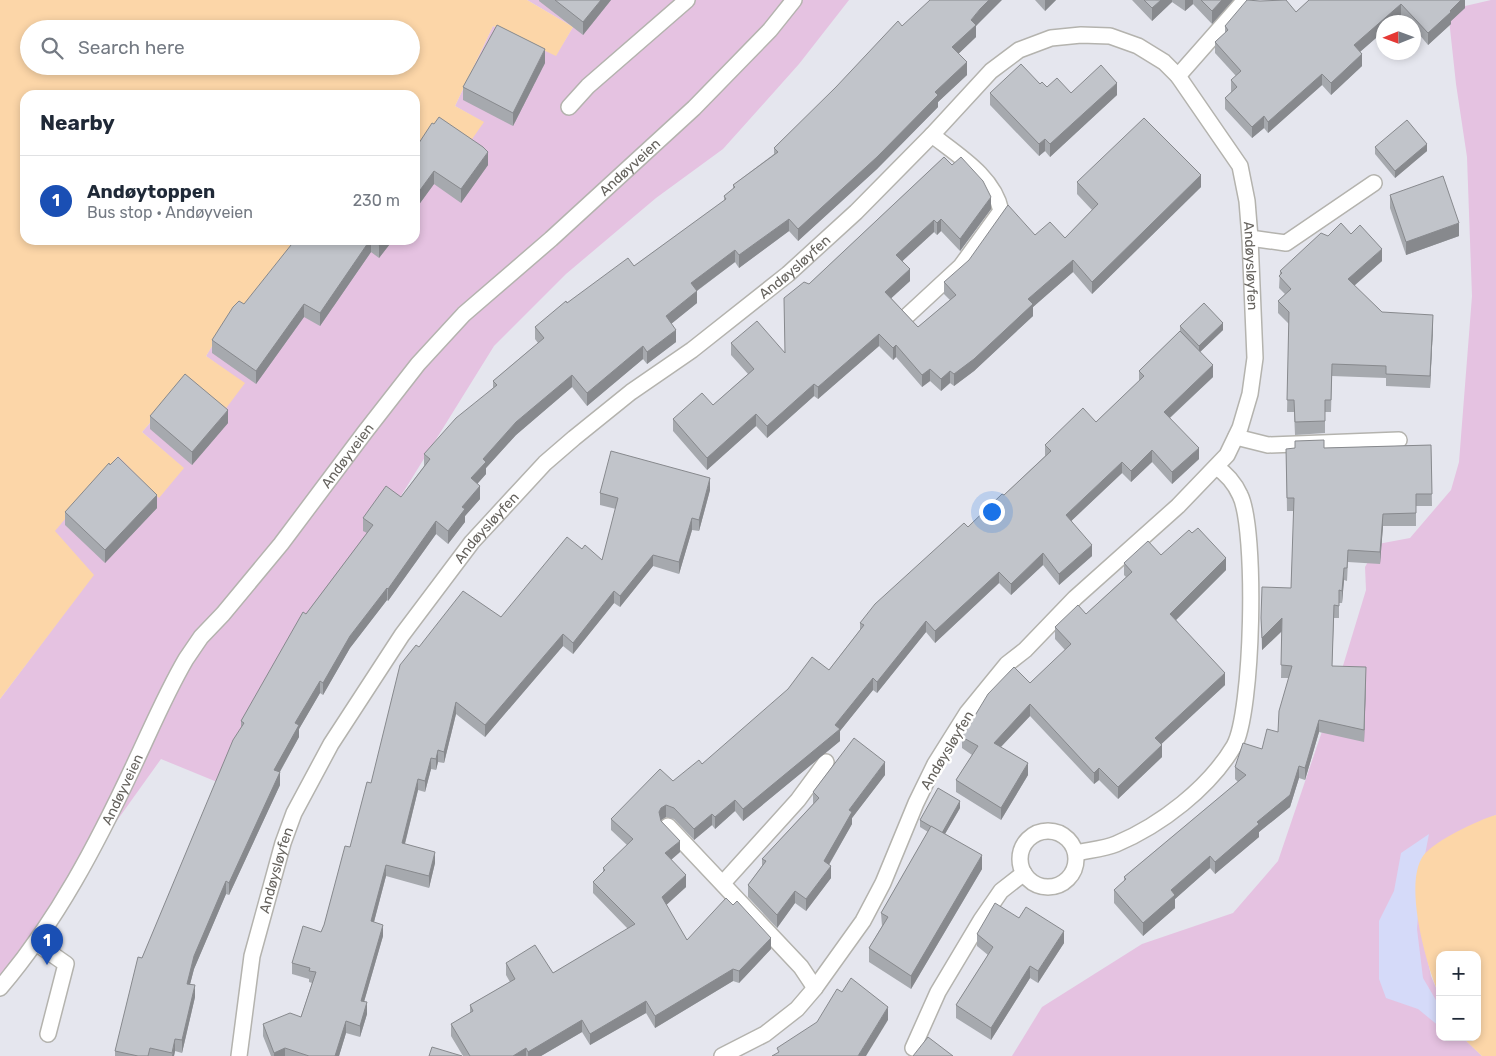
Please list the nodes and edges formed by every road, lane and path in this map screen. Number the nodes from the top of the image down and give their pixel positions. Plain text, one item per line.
1 (687, 0) edge
2 (794, 0) edge
3 (1245, 0) edge
4 (1178, 76) junction
5 (569, 107) dead end
6 (932, 135) junction
7 (1374, 183) dead end
8 (1250, 238) junction
9 (908, 315) edge
10 (1236, 437) junction
11 (1399, 440) dead end
12 (1216, 467) junction
13 (826, 762) dead end
14 (668, 826) edge
15 (1076, 853) junction
16 (1024, 873) junction
17 (723, 883) junction
18 (36, 943) junction
19 (0, 988) edge
20 (815, 988) junction
21 (48, 1034) dead end
22 (913, 1048) dead end
23 (239, 1056) edge
24 (722, 1056) edge

1 - 5 street
2 - 18 street, Andøyveien
3 - 4 street
4 - 6 street, Andøysløyfen
4 - 8 street, Andøysløyfen
6 - 9 street
6 - 23 street, Andøysløyfen
7 - 8 street
8 - 10 street, Andøysløyfen
10 - 11 street
10 - 12 street, Andøysløyfen
12 - 15 street
12 - 20 street, Andøysløyfen
13 - 17 street
14 - 17 street
15 - 16 street
15 - 16 street
16 - 22 street
17 - 20 street
18 - 19 street, Andøyveien
18 - 21 street
20 - 24 street, Andøysløyfen

